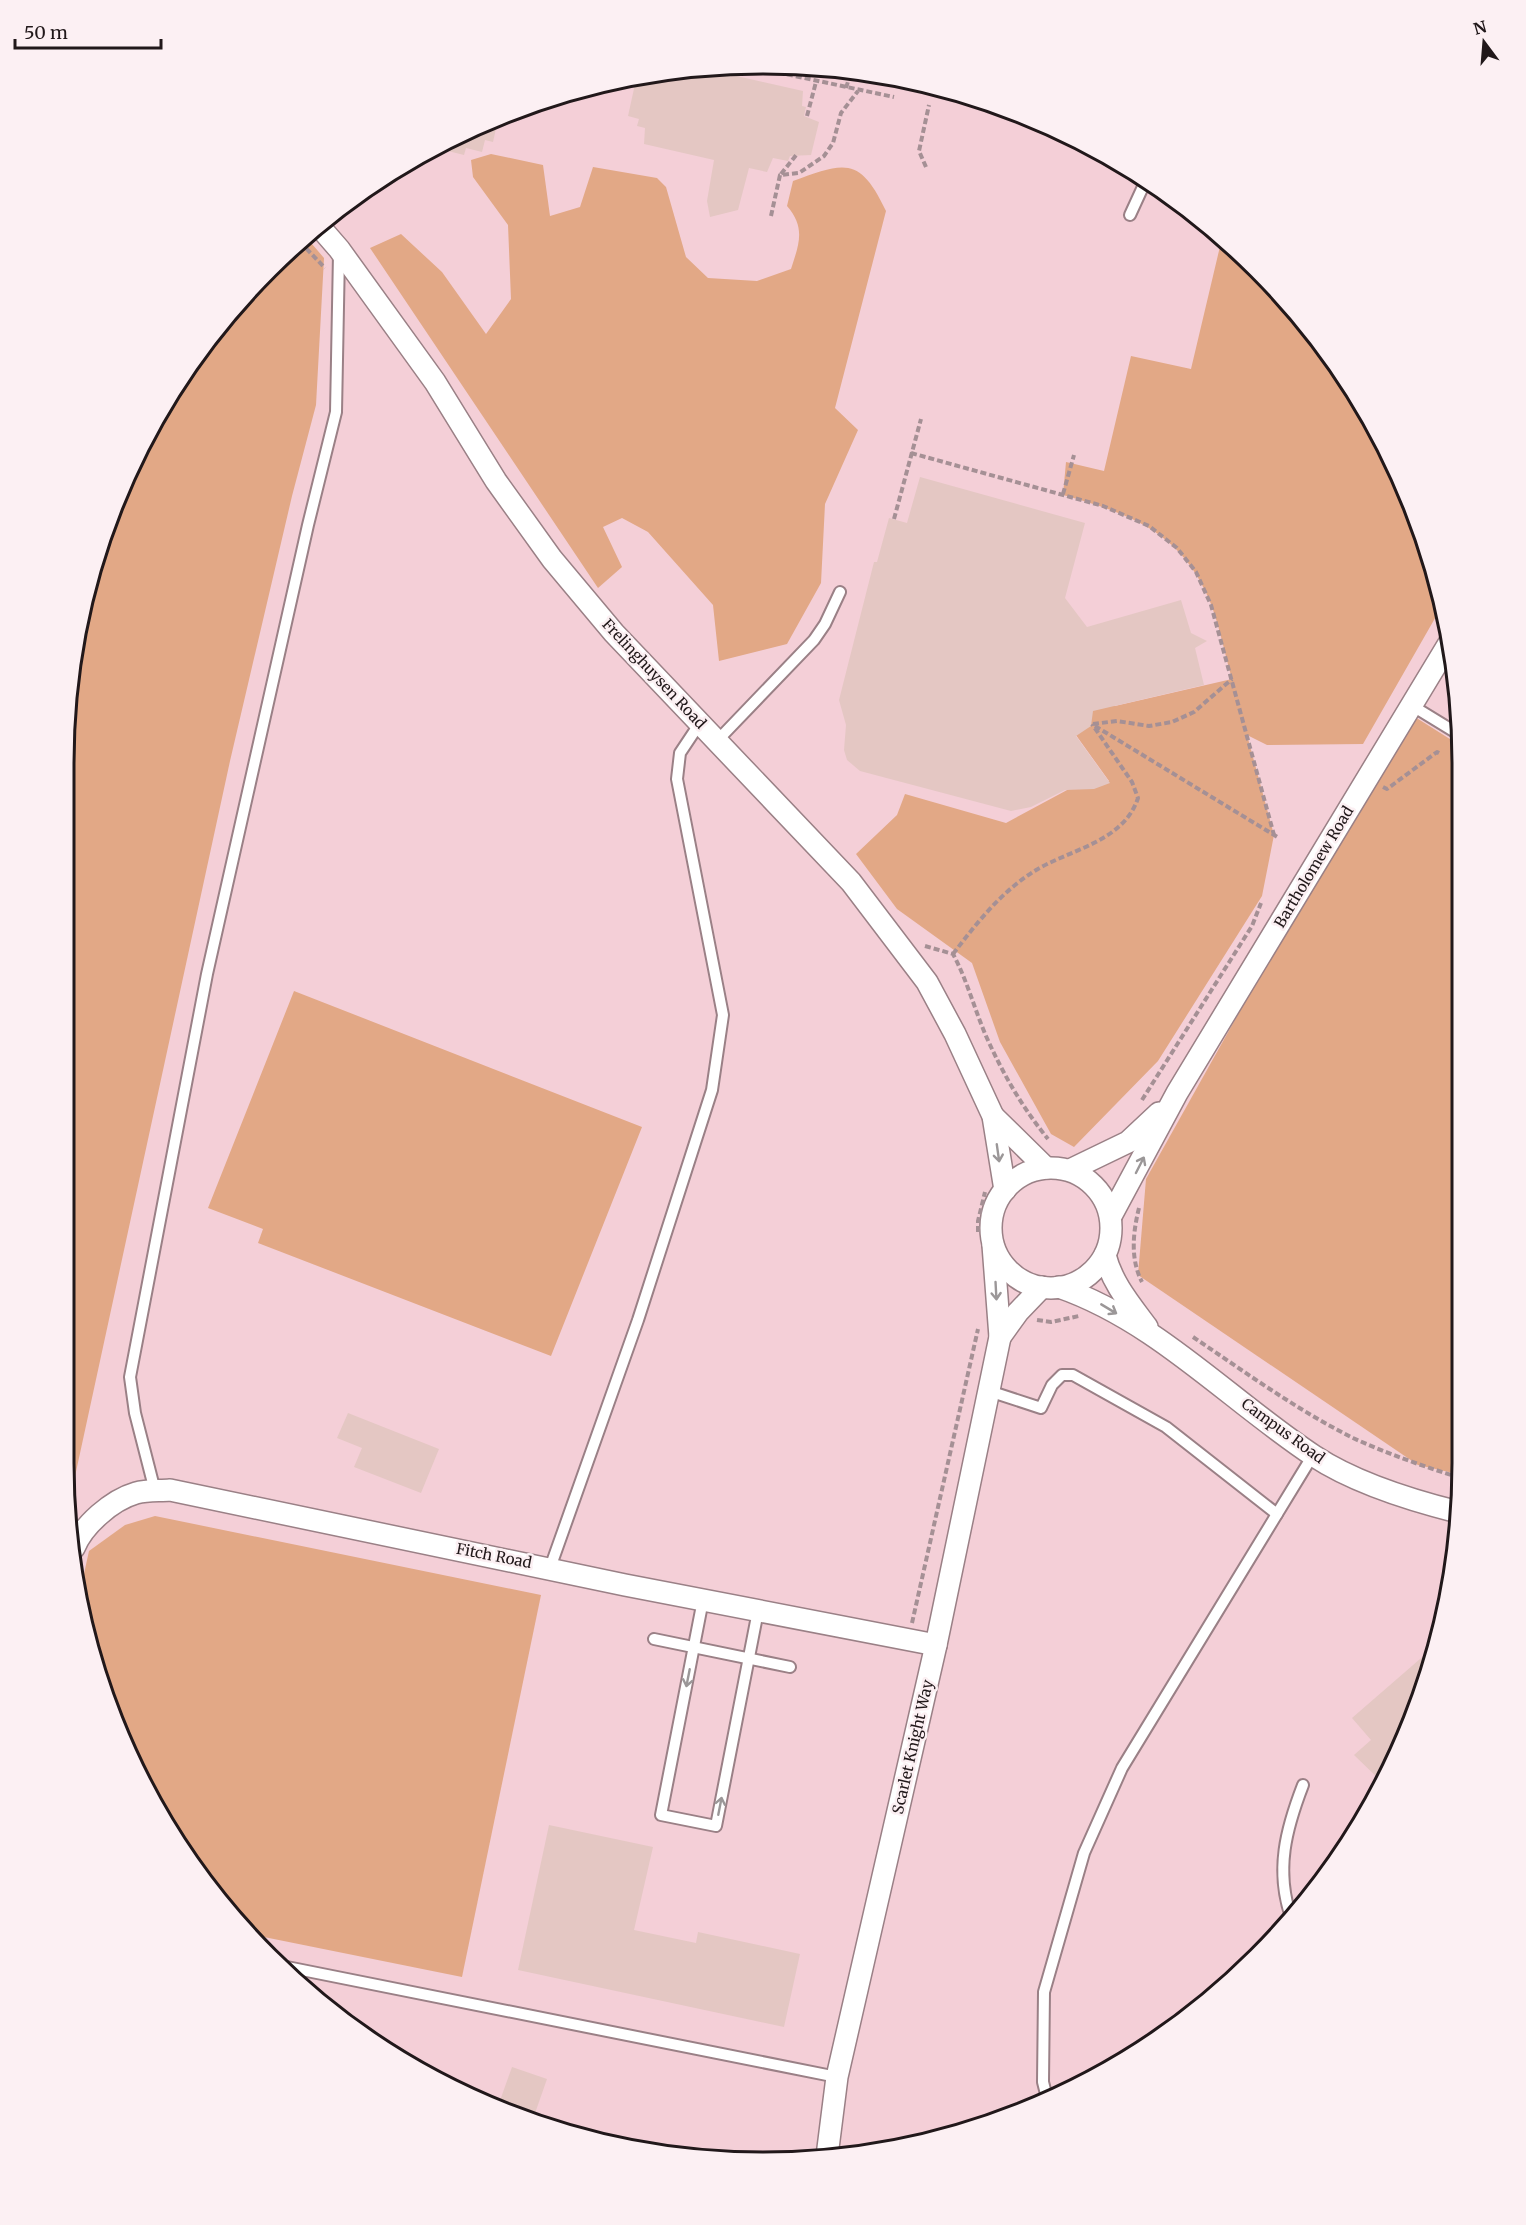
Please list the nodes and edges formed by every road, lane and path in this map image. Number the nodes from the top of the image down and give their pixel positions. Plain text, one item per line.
1 (784, 74) edge
2 (848, 79) edge
3 (816, 82) junction
4 (846, 88) junction
5 (858, 91) junction
6 (894, 97) dead end
7 (929, 105) dead end
8 (807, 116) dead end
9 (797, 154) dead end
10 (926, 167) dead end
11 (780, 175) junction
12 (1143, 188) edge
13 (1130, 215) dead end
14 (771, 216) dead end
15 (324, 232) edge
16 (305, 247) edge
17 (339, 249) junction
18 (338, 281) junction
19 (921, 419) dead end
20 (911, 453) junction
21 (1074, 454) dead end
22 (1063, 495) junction
23 (894, 519) dead end
24 (840, 592) dead end
25 (1443, 652) edge
26 (1232, 679) junction
27 (1411, 705) junction
28 (700, 723) junction
29 (1092, 724) junction
30 (1451, 730) edge
31 (717, 741) junction
32 (1441, 754) dead end
33 (1382, 786) dead end
34 (1274, 835) junction
35 (1279, 838) dead end
36 (1261, 903) dead end
37 (917, 944) dead end
38 (953, 954) junction
39 (1177, 1093) junction
40 (1138, 1107) dead end
41 (993, 1116) junction
42 (1049, 1141) dead end
43 (1046, 1168) junction
44 (1070, 1170) junction
45 (995, 1189) junction
46 (1140, 1205) dead end
47 (1111, 1216) junction
48 (986, 1243) junction
49 (1105, 1255) junction
50 (1050, 1287) junction
51 (1145, 1290) dead end
52 (1087, 1314) dead end
53 (1030, 1319) dead end
54 (979, 1323) dead end
55 (1191, 1336) dead end
56 (1155, 1337) junction
57 (1000, 1338) junction
58 (989, 1391) junction
59 (1313, 1455) junction
60 (1452, 1475) edge
61 (155, 1491) junction
62 (1451, 1510) edge
63 (1277, 1514) junction
64 (78, 1538) edge
65 (550, 1568) junction
66 (703, 1600) junction
67 (758, 1611) junction
68 (654, 1640) dead end
69 (909, 1640) junction
70 (936, 1645) junction
71 (694, 1648) junction
72 (749, 1658) junction
73 (790, 1667) dead end
74 (1303, 1785) dead end
75 (1288, 1908) edge
76 (296, 1969) edge
77 (837, 2078) junction
78 (1045, 2091) edge
79 (828, 2148) edge

1 - 3 path
2 - 4 path
3 - 4 path
3 - 8 path
4 - 5 path
5 - 6 path
5 - 11 path
7 - 10 path
9 - 11 path
11 - 14 path
12 - 13 lane
15 - 17 street, Frelinghuysen Road
16 - 18 path
17 - 18 lane
17 - 28 street, Frelinghuysen Road
18 - 61 lane
19 - 20 path
20 - 22 path
20 - 23 path
21 - 22 path
22 - 26 path
24 - 31 lane
25 - 27 street, Bartholomew Road
26 - 29 path
26 - 34 path
27 - 30 lane
27 - 39 street, Bartholomew Road
28 - 31 street, Frelinghuysen Road
28 - 65 lane
29 - 34 path
29 - 38 path
31 - 41 street, Frelinghuysen Road
32 - 33 path
34 - 35 path
36 - 40 path
37 - 38 path
38 - 42 path
39 - 44 street, Bartholomew Road
47 -> 39 street, Bartholomew Road
41 - 43 street, Frelinghuysen Road
41 -> 45 street, Frelinghuysen Road
43 - 44 street
43 - 45 street
44 - 47 street
45 - 48 street
45 - 48 path
46 - 51 path
47 - 49 street
48 - 50 street
48 -> 57 street
49 - 50 street
49 - 56 street, Campus Road
50 -> 56 street, Campus Road
50 - 57 street
52 - 53 path
54 - 69 path
55 - 60 path
56 - 59 street, Campus Road
57 - 58 street, Scarlet Knight Way
58 - 63 lane
58 - 70 street, Scarlet Knight Way
59 - 62 street, Campus Road
59 - 63 lane
61 - 64 street, Fitch Road
61 - 65 street, Fitch Road
63 - 78 lane
65 - 66 street, Fitch Road
66 - 67 street, Fitch Road
66 - 71 lane
67 - 69 street, Fitch Road
67 - 72 lane
68 - 71 lane
69 - 70 street, Fitch Road
70 - 77 street, Scarlet Knight Way
71 - 72 lane
71 -> 72 lane
72 - 73 lane
74 - 75 lane
76 - 77 lane
77 - 79 street, Scarlet Knight Way

